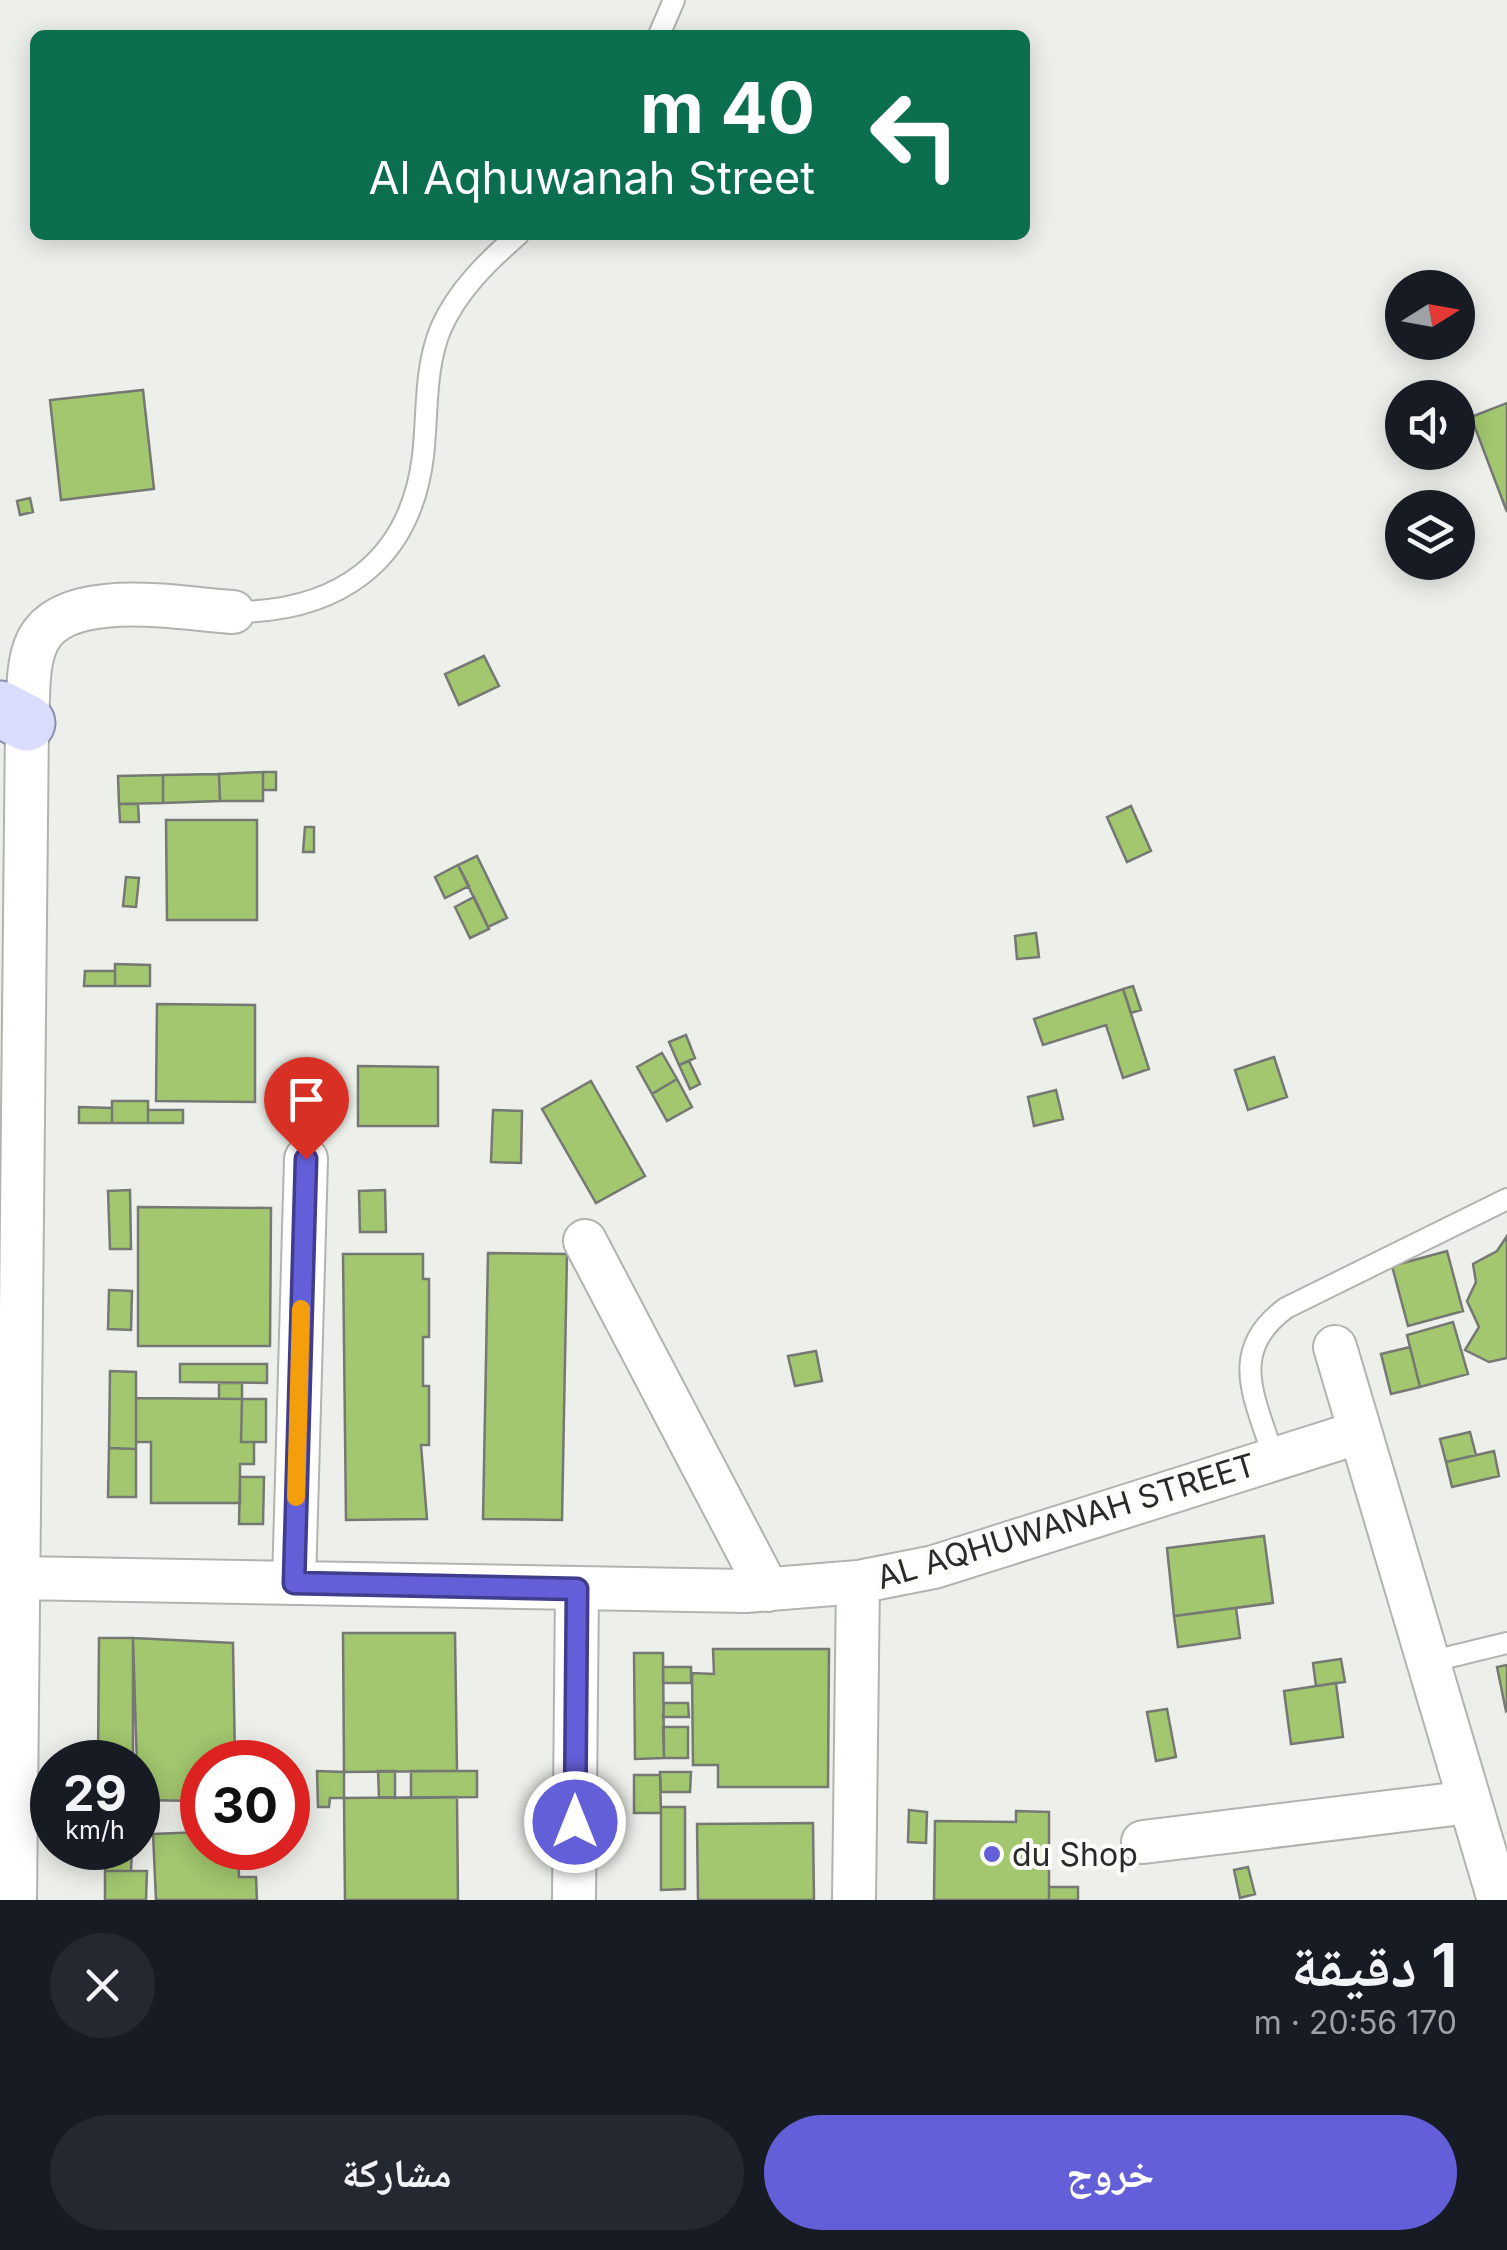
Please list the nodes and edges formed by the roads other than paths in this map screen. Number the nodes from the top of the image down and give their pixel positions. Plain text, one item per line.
1 (674, 0) edge
2 (661, 30) edge
3 (512, 240) edge
4 (233, 612) joint
5 (13, 716) edge
6 (306, 1159) dead end
7 (1507, 1198) edge
8 (585, 1241) dead end
9 (1335, 1346) dead end
10 (1360, 1432) junction
11 (1274, 1459) junction
12 (18, 1578) junction
13 (858, 1582) junction
14 (294, 1583) junction
15 (577, 1589) junction
16 (768, 1590) junction
17 (1507, 1643) edge
18 (1429, 1662) junction
19 (1470, 1802) junction
20 (1143, 1842) dead end
21 (15, 1900) edge
22 (574, 1900) edge
23 (854, 1900) edge
24 (1499, 1900) edge

1 - 2 lane
3 - 4 lane
4 - 5 street
5 - 12 street
6 - 14 street
7 - 11 lane
8 - 16 street
9 - 10 street
10 - 11 street, AL AQHUWANAH STREET
10 - 18 street
11 - 13 street, AL AQHUWANAH STREET
12 - 14 street, AL AQHUWANAH STREET
12 - 21 street
13 - 16 street, AL AQHUWANAH STREET
13 - 23 street
14 - 15 street, AL AQHUWANAH STREET
15 - 16 street, AL AQHUWANAH STREET
15 - 22 street
17 - 18 lane
18 - 19 street
19 - 20 street
19 - 24 street

